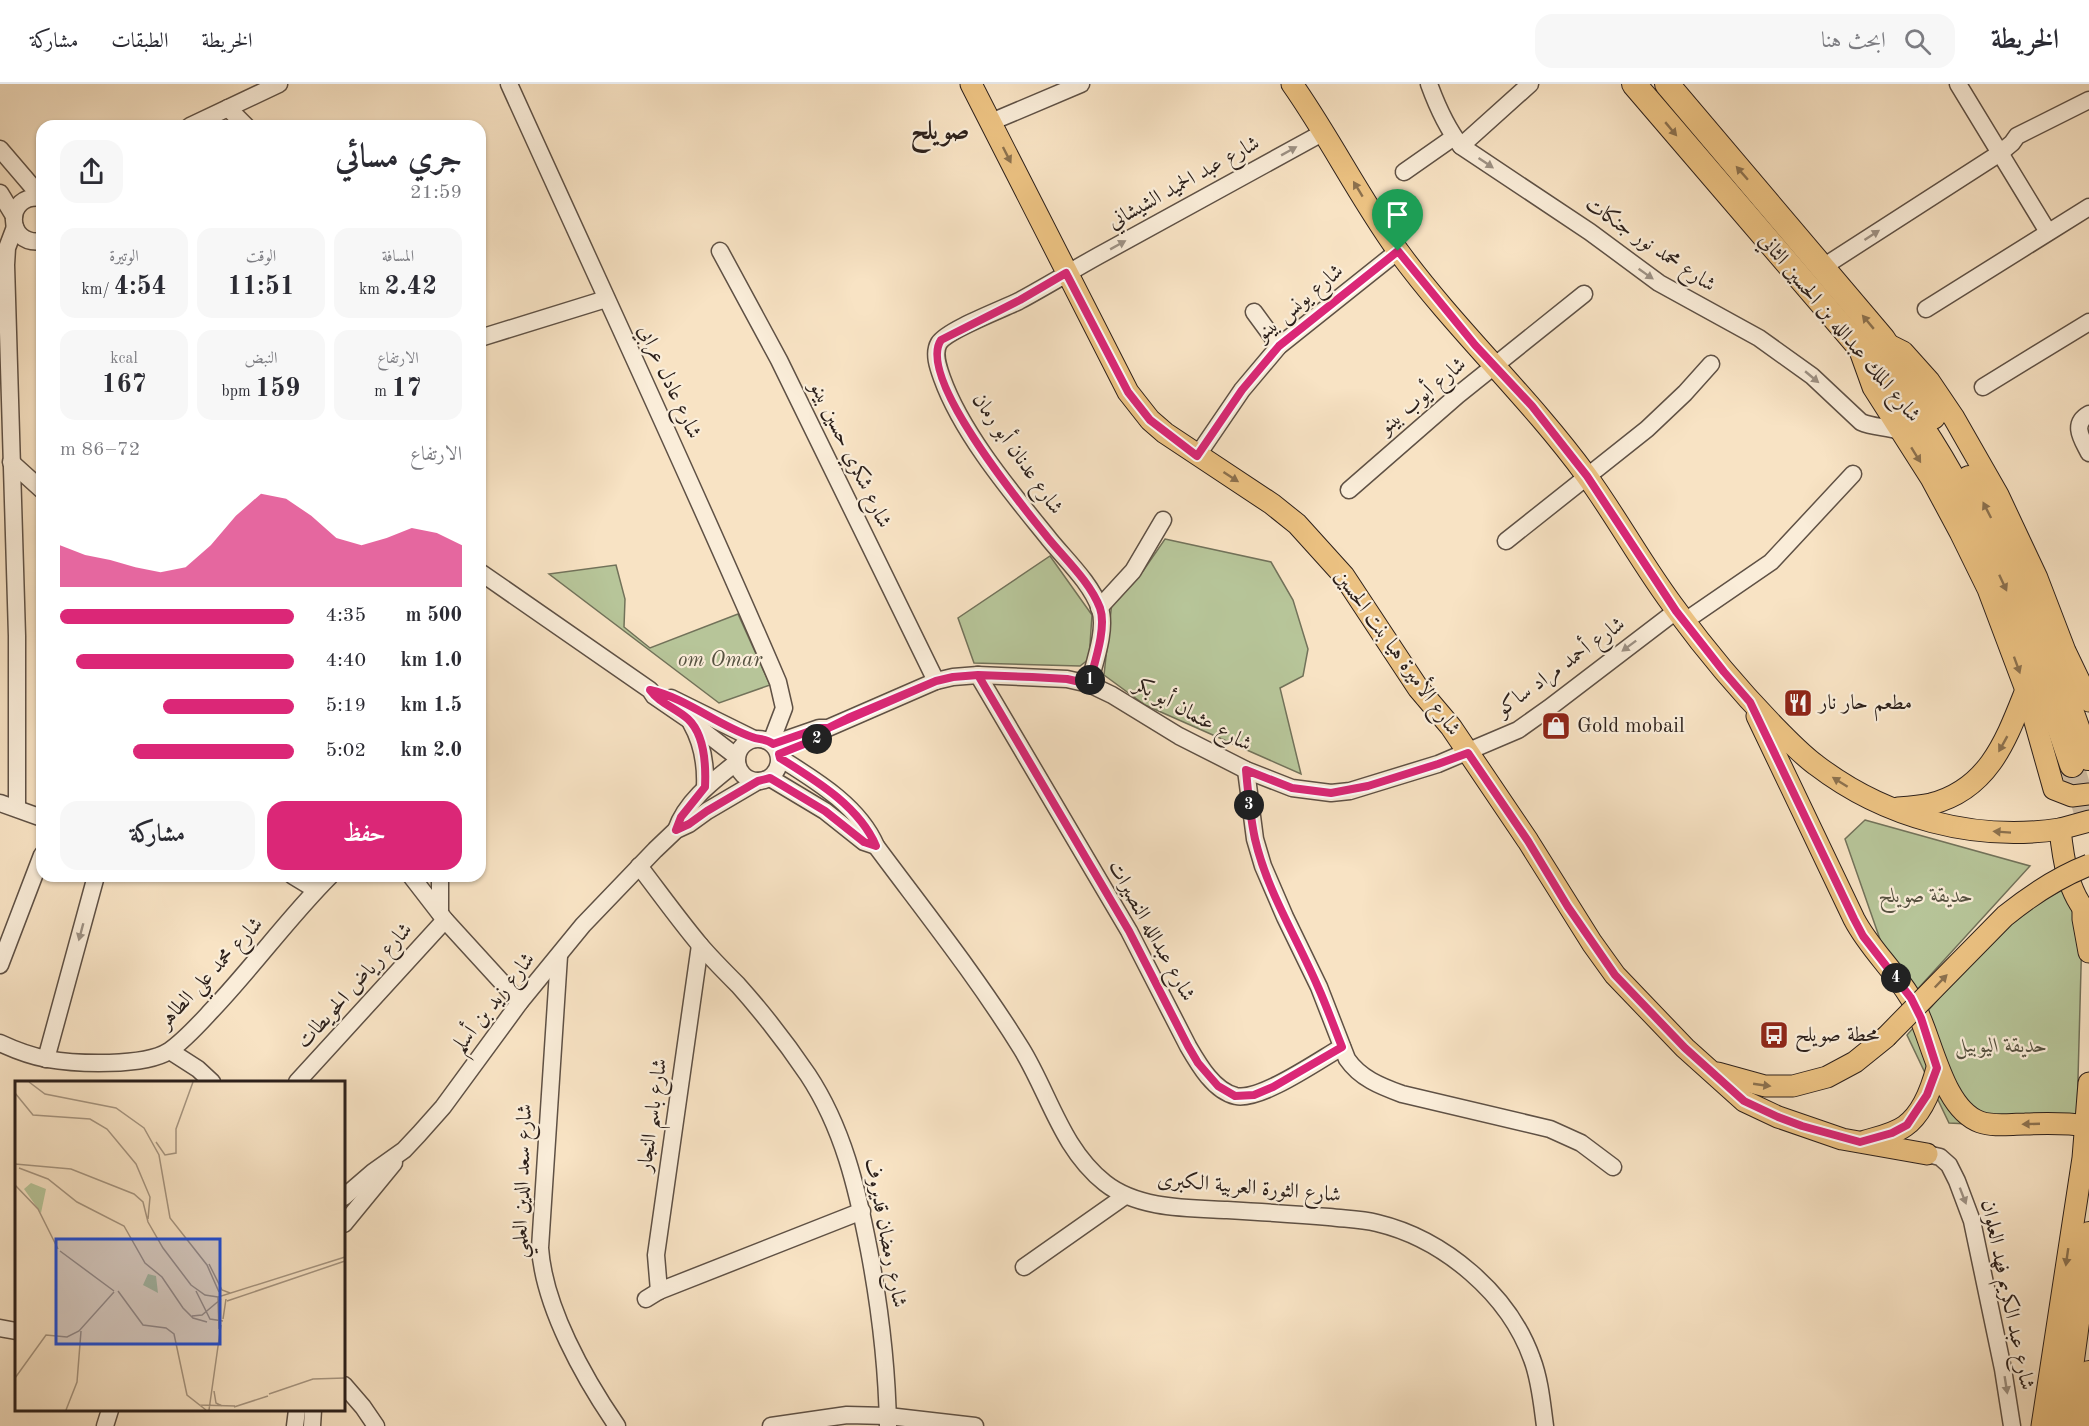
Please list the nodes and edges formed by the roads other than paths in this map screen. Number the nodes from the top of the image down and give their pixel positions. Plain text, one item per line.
1 (279, 84) edge
2 (509, 84) edge
3 (971, 84) edge
4 (1081, 84) edge
5 (1292, 84) edge
6 (1429, 84) edge
7 (1530, 84) edge
8 (1634, 84) edge
9 (1667, 84) edge
10 (1958, 84) edge
11 (2089, 100) edge
12 (228, 108) junction
13 (203, 120) edge
14 (240, 120) edge
15 (991, 122) junction
16 (1324, 132) junction
17 (1458, 141) junction
18 (0, 149) edge
19 (2000, 153) junction
20 (1404, 172) dead end
21 (36, 191) edge
22 (0, 193) edge
23 (36, 197) edge
24 (2089, 207) edge
25 (10, 221) edge
26 (2048, 232) junction
27 (36, 241) edge
28 (720, 251) dead end
29 (1398, 251) junction
30 (1823, 267) junction
31 (1066, 273) junction
32 (1584, 294) dead end
33 (606, 299) junction
34 (1926, 309) dead end
35 (1254, 312) dead end
36 (2089, 322) edge
37 (486, 337) edge
38 (1885, 343) junction
39 (1279, 346) junction
40 (1858, 347) junction
41 (1711, 364) dead end
42 (1496, 366) junction
43 (1983, 387) dead end
44 (2089, 414) edge
45 (1902, 432) junction
46 (2089, 453) edge
47 (1197, 456) junction
48 (11, 462) junction
49 (1853, 474) dead end
50 (1587, 476) junction
51 (36, 485) edge
52 (1349, 490) dead end
53 (1163, 520) dead end
54 (1506, 541) dead end
55 (486, 576) edge
56 (1100, 608) junction
57 (1681, 616) junction
58 (978, 675) junction
59 (936, 681) junction
60 (1089, 684) junction
61 (650, 690) junction
62 (2026, 690) junction
63 (2089, 701) edge
64 (1750, 702) junction
65 (689, 720) junction
66 (769, 746) junction
67 (1468, 753) junction
68 (737, 759) junction
69 (2080, 761) edge
70 (1246, 770) junction
71 (764, 779) junction
72 (705, 787) junction
73 (2089, 794) edge
74 (0, 803) edge
75 (18, 808) junction
76 (1892, 809) junction
77 (36, 816) edge
78 (2089, 821) edge
79 (2060, 829) junction
80 (676, 830) junction
81 (876, 846) junction
82 (2089, 865) edge
83 (639, 866) junction
84 (36, 871) edge
85 (94, 882) edge
86 (303, 882) edge
87 (324, 882) edge
88 (416, 882) edge
89 (440, 882) edge
90 (316, 890) junction
91 (2086, 912) edge
92 (442, 916) junction
93 (700, 945) junction
94 (2089, 952) edge
95 (559, 956) junction
96 (0, 965) edge
97 (520, 1002) junction
98 (0, 1043) edge
99 (1342, 1047) junction
100 (170, 1050) junction
101 (46, 1059) junction
102 (1706, 1068) junction
103 (1937, 1068) junction
104 (210, 1081) edge
105 (299, 1081) edge
106 (2089, 1083) edge
107 (2087, 1126) edge
108 (1860, 1142) junction
109 (404, 1150) junction
110 (1927, 1154) joint
111 (2086, 1155) edge
112 (1614, 1167) dead end
113 (345, 1196) edge
114 (1125, 1196) junction
115 (862, 1210) junction
116 (345, 1223) edge
117 (2089, 1234) edge
118 (1024, 1267) dead end
119 (0, 1328) edge
120 (15, 1331) edge
121 (2089, 1373) edge
122 (345, 1386) edge
123 (110, 1411) edge
124 (297, 1411) edge
125 (313, 1411) edge
126 (888, 1421) edge
127 (105, 1426) edge
128 (296, 1426) edge
129 (312, 1426) edge
130 (376, 1426) edge
131 (617, 1426) edge
132 (771, 1426) edge
133 (975, 1426) edge
134 (1545, 1426) edge
135 (2012, 1426) edge
136 (2042, 1426) edge
137 (2063, 1426) edge
138 (2082, 1426) edge

1 - 12 street
2 - 33 street, شارع عادل عرابي
3 - 15 main road, شارع الأميرة هيا بنت الحسين
4 - 15 street
5 - 16 main road
6 - 17 street, شارع محمد نور جنكات
7 - 17 street
8 -> 40 highway, شارع الملك عبدالله بن الحسين الثاني
30 -> 9 highway, شارع الملك عبدالله بن الحسين الثاني
10 - 19 street
11 - 19 street
12 - 13 street
12 - 14 street
15 -> 31 main road, شارع الأميرة هيا بنت الحسين
29 -> 16 main road
31 -> 16 street, شارع عبد الحميد الشيشاني
17 - 20 street
17 -> 45 street, شارع محمد نور جنكات
18 - 21 street
19 - 26 street
30 -> 19 street
22 - 25 street
23 - 25 street
24 - 26 street
25 - 27 street
25 - 48 street
26 - 34 street
28 - 59 street, شارع شكري حسين بينو
29 - 39 street, شارع يونس بينو
29 - 42 main road
38 -> 30 highway, شارع الملك عبدالله بن الحسين الثاني
31 - 47 main road, شارع الأميرة هيا بنت الحسين
31 - 56 street, شارع عدنان أبو رمان
32 - 42 street, شارع أيوب بينو
33 - 37 street
33 - 66 street, شارع عادل عرابي
35 - 39 street
36 - 43 street
38 - 63 main road
69 -> 38 highway, شارع الملك عبدالله بن الحسين الثاني
39 - 47 street, شارع يونس بينو
40 - 45 main road
40 -> 69 highway, شارع الملك عبدالله بن الحسين الثاني
41 - 50 street
42 - 50 main road
42 - 52 street, شارع أيوب بينو
44 - 46 street
45 -> 62 main road
47 -> 67 main road, شارع الأميرة هيا بنت الحسين
48 - 51 street
48 - 75 street
49 - 57 street, شارع أحمد مراد ساكو
50 - 54 street
50 - 57 main road
53 - 56 street
55 - 61 street, شارع الثورة العربية الكبرى
56 - 60 street
57 - 64 main road
57 -> 67 street, شارع أحمد مراد ساكو
58 - 59 street, شارع عثمان أبو بكر
58 - 60 street, شارع عثمان أبو بكر
58 - 99 street, شارع عبدالله النصيرات
59 - 66 street, شارع عثمان أبو بكر
60 - 70 street, شارع عثمان أبو بكر
61 - 65 street, شارع الثورة العربية الكبرى
61 - 66 street, شارع الثورة العربية الكبرى
62 - 73 main road
62 -> 76 main road
76 -> 64 main road
64 - 103 main road
65 - 68 street, شارع الثورة العربية الكبرى
65 - 72 street
66 - 68 street
66 - 71 street
66 - 81 street, شارع الثورة العربية الكبرى
67 - 70 street, شارع عثمان أبو بكر
67 - 102 main road, شارع الأميرة هيا بنت الحسين
68 - 71 street
68 - 72 street, شارع زيد بن أسلم
70 - 99 street
71 - 80 street, شارع زيد بن أسلم
71 - 81 street, شارع الثورة العربية الكبرى
72 - 80 street, شارع زيد بن أسلم
74 - 75 street
75 - 77 street
79 -> 76 main road
78 - 79 main road
79 - 91 main road
80 - 83 street, شارع زيد بن أسلم
81 - 114 street, شارع الثورة العربية الكبرى
102 -> 82 main road, bridge
83 - 93 street, شارع رمضان قديروف
83 - 95 street, شارع زيد بن أسلم
84 - 96 street
85 -> 101 street
86 - 90 street
87 - 90 street, شارع محمد علي الطاهر
88 - 92 street
89 - 92 street
90 - 100 street, شارع محمد علي الطاهر
91 - 94 main road
92 - 97 street
92 - 105 street, شارع رياض الحويطات
93 - 115 street, شارع رمضان قديروف
93 - 115 street, شارع باسم النجار
95 - 97 street, شارع زيد بن أسلم
95 - 131 street, شارع سعد الدين العلمي
97 - 109 street, شارع زيد بن أسلم
98 - 101 street, شارع محمد علي الطاهر
99 - 112 street
100 - 101 street, شارع محمد علي الطاهر
100 - 104 street
102 - 108 main road, شارع الأميرة هيا بنت الحسين
107 -> 103 main road
103 - 108 main road
106 - 107 main road
107 - 111 main road
108 - 110 main road, شارع الأميرة هيا بنت الحسين
109 - 113 street, شارع زيد بن أسلم
109 - 116 street
110 -> 135 street, شارع عبد الكريم فهد العلوان
111 -> 136 main road
114 - 118 street
114 - 134 street, شارع الثورة العربية الكبرى
115 - 126 street, شارع رمضان قديروف
117 - 137 highway
119 - 120 street
121 - 138 highway
122 - 130 street
123 - 127 street
124 - 128 street
125 - 129 street
126 - 132 street
126 - 133 street

